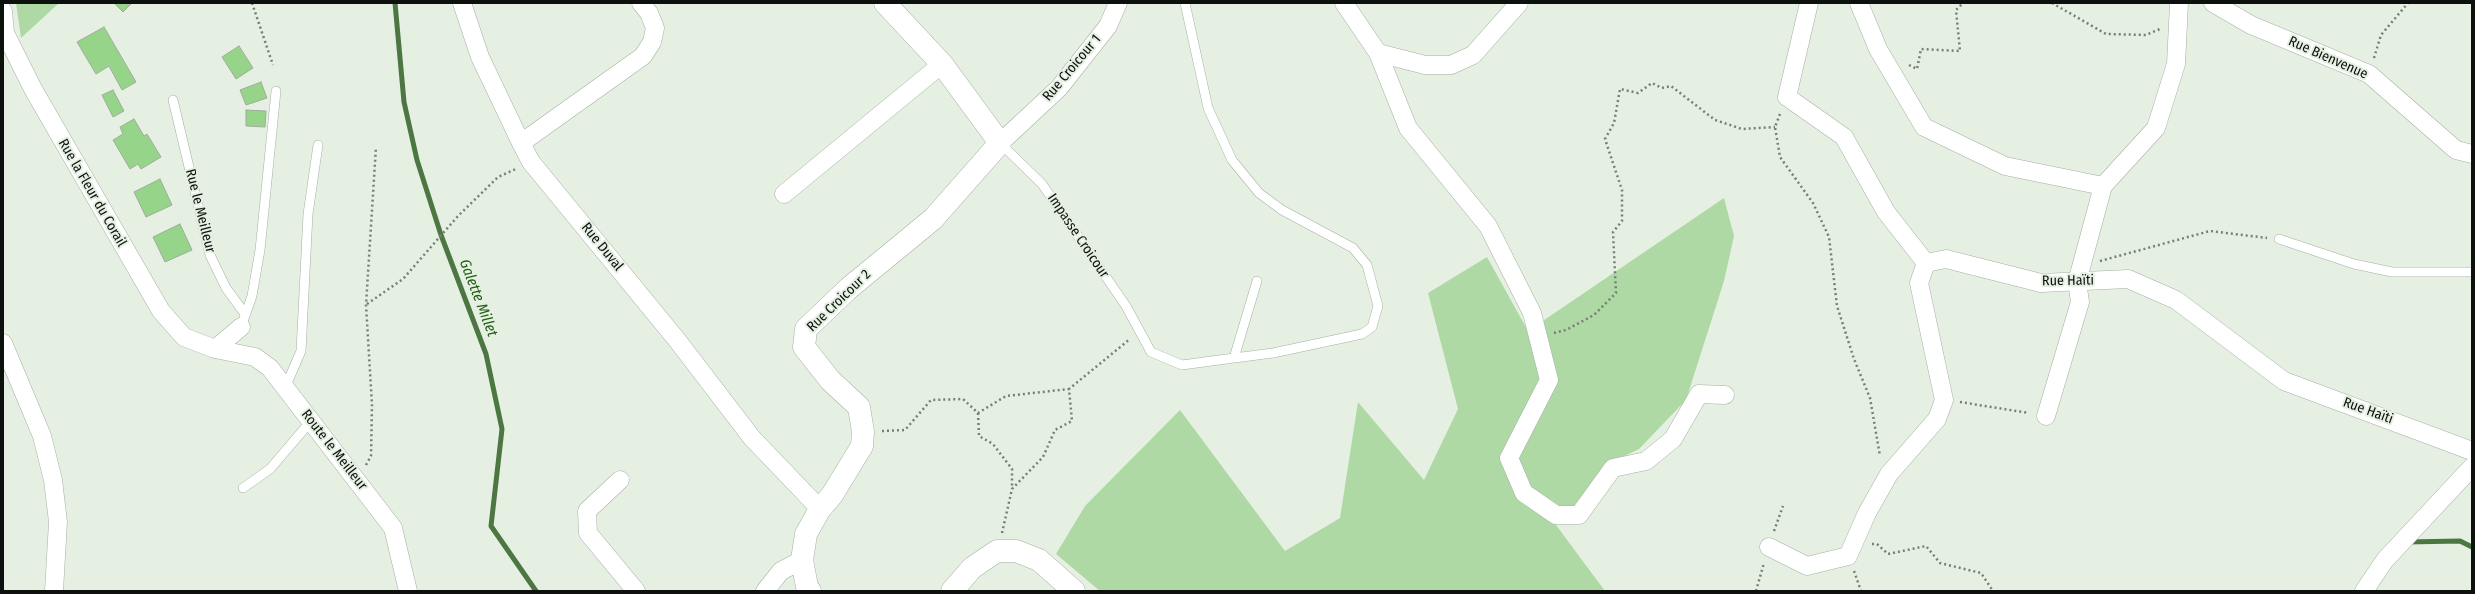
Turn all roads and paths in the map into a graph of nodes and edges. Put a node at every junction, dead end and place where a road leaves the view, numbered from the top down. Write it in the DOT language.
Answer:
graph roads {
  1 [pos="252,3"];
  2 [pos="462,3"];
  3 [pos="641,3"];
  4 [pos="885,3"];
  5 [pos="1118,3"];
  6 [pos="1185,3"];
  7 [pos="1344,3"];
  8 [pos="1519,3"];
  9 [pos="1809,3"];
  10 [pos="1859,3"];
  11 [pos="1962,3"];
  12 [pos="2052,3"];
  13 [pos="2213,3"];
  14 [pos="2408,3"];
  15 [pos="3,11"];
  16 [pos="2179,11"];
  17 [pos="1378,53"];
  18 [pos="1904,62"];
  19 [pos="942,64"];
  20 [pos="273,65"];
  21 [pos="2368,74"];
  22 [pos="276,91"];
  23 [pos="1787,97"];
  24 [pos="172,100"];
  25 [pos="1775,127"];
  26 [pos="521,143"];
  27 [pos="1000,143"];
  28 [pos="318,145"];
  29 [pos="376,147"];
  30 [pos="2472,154"];
  31 [pos="531,162"];
  32 [pos="2103,186"];
  33 [pos="784,194"];
  34 [pos="2279,239"];
  35 [pos="1926,264"];
  36 [pos="2472,272"];
  37 [pos="2079,274"];
  38 [pos="1257,281"];
  39 [pos="366,304"];
  40 [pos="243,321"];
  41 [pos="1140,332"];
  42 [pos="1538,336"];
  43 [pos="3,343"];
  44 [pos="215,349"];
  45 [pos="1234,358"];
  46 [pos="285,388"];
  47 [pos="1069,389"];
  48 [pos="1725,395"];
  49 [pos="1944,400"];
  50 [pos="978,413"];
  51 [pos="2046,416"];
  52 [pos="311,421"];
  53 [pos="863,432"];
  54 [pos="2472,451"];
  55 [pos="2472,467"];
  56 [pos="1889,474"];
  57 [pos="620,480"];
  58 [pos="358,482"];
  59 [pos="243,488"];
  60 [pos="1012,489"];
  61 [pos="1783,506"];
  62 [pos="820,509"];
  63 [pos="1769,547"];
  64 [pos="1851,550"];
  65 [pos="997,551"];
  66 [pos="802,560"];
  67 [pos="54,591"];
  68 [pos="408,591"];
  69 [pos="636,591"];
  70 [pos="765,591"];
  71 [pos="810,591"];
  72 [pos="952,591"];
  73 [pos="1074,591"];
  74 [pos="1756,591"];
  75 [pos="1992,591"];
  76 [pos="2364,591"];
  1 -- 20 [label="path"];
  2 -- 26 [label="street, Rue Duval"];
  3 -- 26 [label="street"];
  4 -- 19 [label="street, Impasse Croicour"];
  5 -- 27 [label="street, Rue Croicour 1"];
  6 -- 45 [label="lane, Impasse Croicour"];
  7 -- 17 [label="street"];
  8 -- 17 [label="street"];
  9 -- 23 [label="street"];
  10 -- 32 [label="street"];
  11 -- 18 [label="path"];
  12 -- 16 [label="path"];
  13 -- 21 [label="street, Rue Bienvenue"];
  14 -- 21 [label="path"];
  15 -- 44 [label="street, Rue la Fleur du Corail"];
  16 -- 32 [label="street"];
  17 -- 42 [label="street"];
  19 -- 27 [label="street, Impasse Croicour"];
  19 -- 33 [label="street"];
  21 -- 30 [label="street, Rue Bienvenue"];
  22 -- 40 [label="lane"];
  23 -- 25 [label="path"];
  23 -- 35 [label="street"];
  24 -- 40 [label="lane, Rue le Meilleur"];
  25 -- 42 [label="path"];
  25 -- 56 [label="path"];
  26 -- 31 [label="street, Rue Duval"];
  27 -- 41 [label="lane, Impasse Croicour"];
  27 -- 53 [label="street, Rue Croicour 2"];
  28 -- 46 [label="lane"];
  29 -- 39 [label="path"];
  31 -- 39 [label="path"];
  31 -- 62 [label="street, Rue Duval"];
  32 -- 37 [label="street"];
  34 -- 36 [label="lane"];
  34 -- 37 [label="path"];
  35 -- 37 [label="street, Rue Haïti"];
  35 -- 49 [label="street"];
  37 -- 51 [label="street"];
  37 -- 54 [label="street, Rue Haïti"];
  38 -- 45 [label="lane"];
  39 -- 58 [label="path"];
  40 -- 44 [label="street"];
  41 -- 45 [label="lane, Impasse Croicour"];
  41 -- 47 [label="path"];
  42 -- 48 [label="street"];
  43 -- 67 [label="street"];
  44 -- 46 [label="street, Route le Meilleur"];
  46 -- 52 [label="street, Route le Meilleur"];
  47 -- 50 [label="path"];
  47 -- 60 [label="path"];
  49 -- 51 [label="path"];
  49 -- 56 [label="street"];
  50 -- 53 [label="path"];
  50 -- 60 [label="path"];
  52 -- 58 [label="street, Route le Meilleur"];
  52 -- 59 [label="lane"];
  53 -- 62 [label="street, Rue Croicour 2"];
  55 -- 76 [label="street"];
  56 -- 64 [label="street"];
  57 -- 69 [label="street"];
  58 -- 68 [label="street, Route le Meilleur"];
  60 -- 65 [label="path"];
  61 -- 63 [label="path"];
  62 -- 66 [label="street, Rue Croicour 2"];
  63 -- 64 [label="street"];
  63 -- 74 [label="path"];
  64 -- 75 [label="path"];
  65 -- 72 [label="street"];
  65 -- 73 [label="street"];
  66 -- 70 [label="street"];
  66 -- 71 [label="street, Rue Croicour 2"];
}
